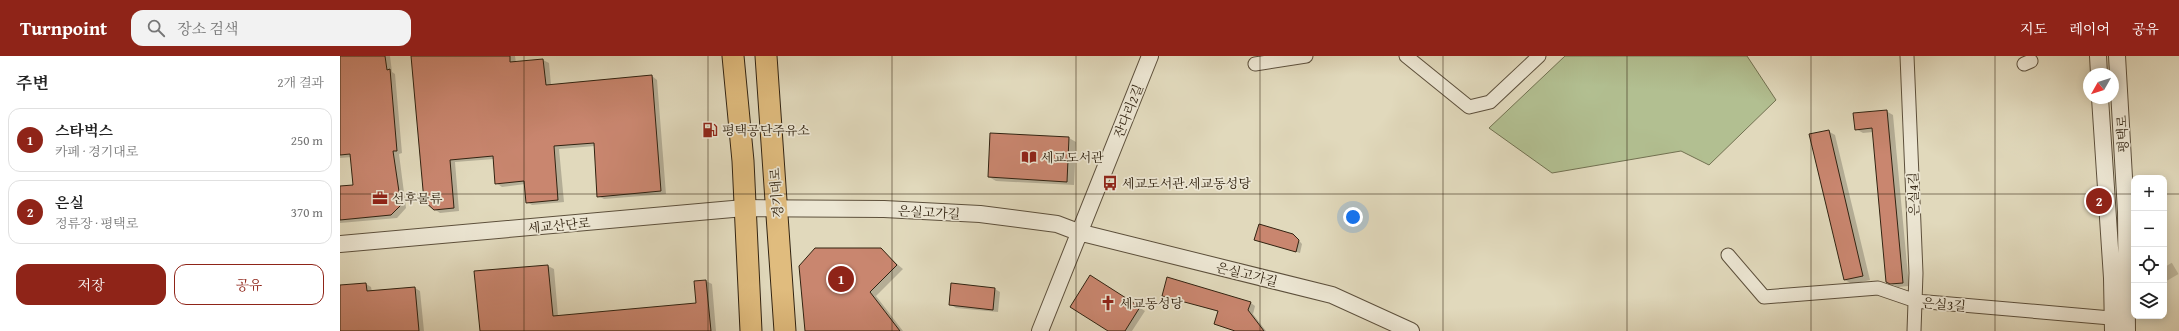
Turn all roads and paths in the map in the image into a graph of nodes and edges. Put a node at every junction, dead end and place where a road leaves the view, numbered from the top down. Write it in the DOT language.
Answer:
graph roads {
  1 [pos="733,56"];
  2 [pos="766,56"];
  3 [pos="1150,56"];
  4 [pos="1306,56"];
  5 [pos="1406,56"];
  6 [pos="1540,56"];
  7 [pos="1907,56"];
  8 [pos="2098,56"];
  9 [pos="2117,56"];
  10 [pos="1255,64"];
  11 [pos="2099,68"];
  12 [pos="2101,104"];
  13 [pos="744,208"];
  14 [pos="777,208"];
  15 [pos="1078,232"];
  16 [pos="340,244"];
  17 [pos="1728,255"];
  18 [pos="2124,278"];
  19 [pos="1916,301"];
  20 [pos="2119,325"];
  21 [pos="1403,329"];
  22 [pos="751,331"];
  23 [pos="785,331"];
  24 [pos="1040,331"];
  25 [pos="1914,331"];
  1 -- 13 [label="main road"];
  2 -- 14 [label="main road, 경기대로"];
  3 -- 15 [label="street, 잔다리2길"];
  4 -- 10 [label="street"];
  5 -- 6 [label="street"];
  7 -- 19 [label="street, 은실4길"];
  8 -- 11 [label="street"];
  9 -- 18 [label="street, 평택로"];
  12 -- 18 [label="street, 평택로"];
  13 -- 14 [label="street, 세교산단로"];
  13 -- 16 [label="street, 세교산단로"];
  13 -- 22 [label="main road"];
  14 -- 15 [label="street, 은실고가길"];
  14 -- 23 [label="main road, 경기대로"];
  15 -- 21 [label="street, 은실고가길"];
  15 -- 24 [label="street"];
  17 -- 19 [label="street, 은실3길"];
  18 -- 20 [label="street, 평택로"];
  19 -- 20 [label="street, 은실3길"];
  19 -- 25 [label="street, 은실4길"];
}
